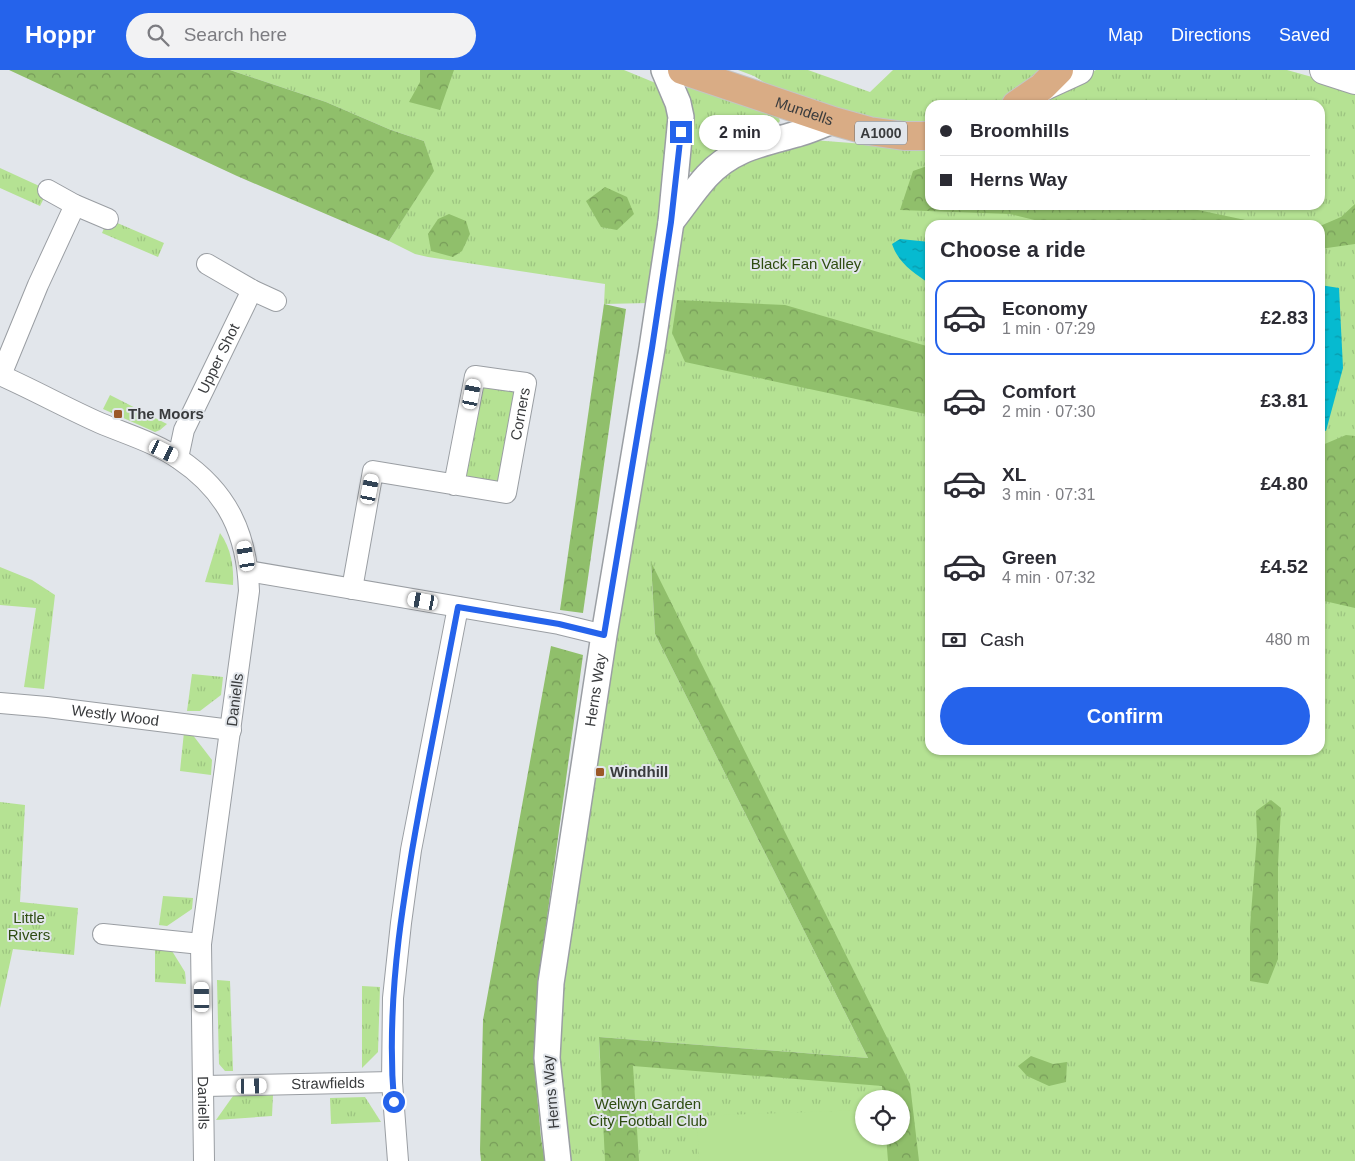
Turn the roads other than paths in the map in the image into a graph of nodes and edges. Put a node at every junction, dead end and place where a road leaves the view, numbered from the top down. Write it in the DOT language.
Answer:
graph roads {
  1 [pos="664,70"];
  2 [pos="682,70"];
  3 [pos="1079,70"];
  4 [pos="1324,70"];
  5 [pos="1050,78"];
  6 [pos="1355,80"];
  7 [pos="1022,100"];
  8 [pos="833,121"];
  9 [pos="925,136"];
  10 [pos="48,190"];
  11 [pos="75,205"];
  12 [pos="108,218"];
  13 [pos="671,222"];
  14 [pos="207,264"];
  15 [pos="252,290"];
  16 [pos="276,302"];
  17 [pos="0,375"];
  18 [pos="178,458"];
  19 [pos="454,485"];
  20 [pos="248,571"];
  21 [pos="352,589"];
  22 [pos="458,607"];
  23 [pos="604,635"];
  24 [pos="0,703"];
  25 [pos="231,730"];
  26 [pos="103,934"];
  27 [pos="201,944"];
  28 [pos="392,1082"];
  29 [pos="204,1086"];
  30 [pos="204,1161"];
  31 [pos="398,1161"];
  32 [pos="558,1161"];
  1 -- 13 [label="street, Herns Way"];
  2 -- 8 [label="main road, Mundells / A1000"];
  3 -- 5 [label="main road"];
  4 -- 6 [label="main road"];
  5 -- 7 [label="main road"];
  8 -- 9 [label="main road, Mundells / A1000"];
  8 -- 13 [label="street, Herns Way"];
  10 -- 11 [label="street"];
  11 -- 12 [label="street"];
  11 -- 17 [label="street"];
  13 -- 23 [label="street, Herns Way"];
  14 -- 15 [label="street"];
  15 -- 16 [label="street"];
  15 -- 18 [label="street, Upper Shot"];
  17 -- 18 [label="street, Daniells"];
  18 -- 20 [label="street, Daniells"];
  19 -- 19 [label="street, Corners"];
  19 -- 21 [label="street, Corners"];
  20 -- 21 [label="street"];
  20 -- 25 [label="street, Daniells"];
  21 -- 22 [label="street"];
  22 -- 23 [label="street"];
  22 -- 28 [label="street"];
  23 -- 32 [label="street, Herns Way"];
  24 -- 25 [label="street, Westly Wood"];
  25 -- 27 [label="street, Daniells"];
  26 -- 27 [label="street"];
  27 -- 29 [label="street, Daniells"];
  28 -- 29 [label="street, Strawfields"];
  28 -- 31 [label="street"];
  29 -- 30 [label="street, Daniells"];
}
